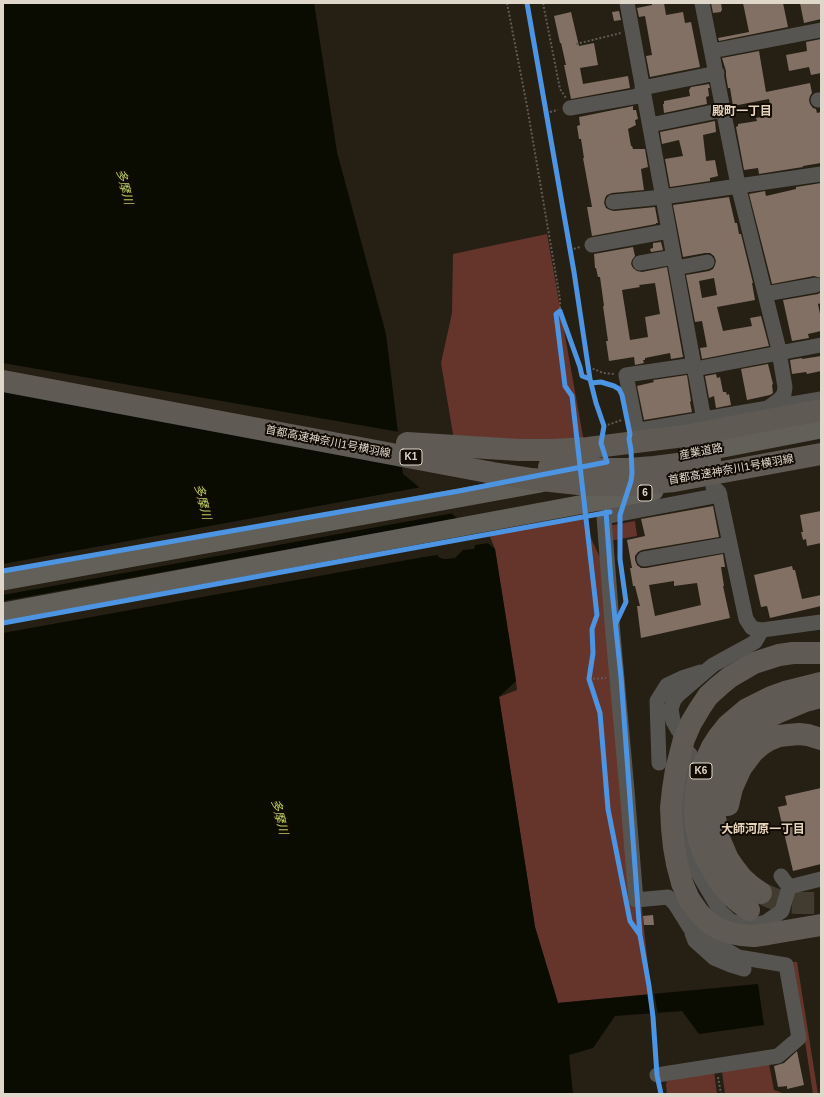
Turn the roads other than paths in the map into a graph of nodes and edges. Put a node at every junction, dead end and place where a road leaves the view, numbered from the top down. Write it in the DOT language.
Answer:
graph roads {
  1 [pos="627,3"];
  2 [pos="702,3"];
  3 [pos="821,30"];
  4 [pos="712,51"];
  5 [pos="717,73"];
  6 [pos="643,91"];
  7 [pos="570,108"];
  8 [pos="723,110"];
  9 [pos="650,125"];
  10 [pos="821,174"];
  11 [pos="738,185"];
  12 [pos="663,197"];
  13 [pos="613,202"];
  14 [pos="669,231"];
  15 [pos="592,245"];
  16 [pos="675,262"];
  17 [pos="707,262"];
  18 [pos="640,263"];
  19 [pos="816,285"];
  20 [pos="765,294"];
  21 [pos="821,345"];
  22 [pos="779,354"];
  23 [pos="694,367"];
  24 [pos="3,369"];
  25 [pos="3,381"];
  26 [pos="821,399"];
  27 [pos="821,410"];
  28 [pos="776,412"];
  29 [pos="821,417"];
  30 [pos="704,420"];
  31 [pos="821,429"];
  32 [pos="821,440"];
  33 [pos="407,443"];
  34 [pos="700,452"];
  35 [pos="821,454"];
  36 [pos="821,458"];
  37 [pos="821,468"];
  38 [pos="581,472"];
  39 [pos="532,479"];
  40 [pos="713,488"];
  41 [pos="730,544"];
  42 [pos="644,559"];
  43 [pos="3,581"];
  44 [pos="3,612"];
  45 [pos="821,622"];
  46 [pos="762,630"];
  47 [pos="821,653"];
  48 [pos="708,670"];
  49 [pos="821,683"];
  50 [pos="821,697"];
  51 [pos="678,730"];
  52 [pos="821,739"];
  53 [pos="690,754"];
  54 [pos="658,763"];
  55 [pos="821,879"];
  56 [pos="769,890"];
  57 [pos="782,910"];
  58 [pos="821,920"];
  59 [pos="821,925"];
  60 [pos="690,928"];
  61 [pos="744,969"];
  62 [pos="657,1075"];
  1 -- 6 [label="street"];
  2 -- 4 [label="street"];
  3 -- 4 [label="street"];
  4 -- 5 [label="street"];
  5 -- 6 [label="street"];
  5 -- 8 [label="street"];
  6 -- 7 [label="street"];
  6 -- 9 [label="street"];
  8 -- 9 [label="street"];
  8 -- 11 [label="street"];
  9 -- 12 [label="street"];
  10 -- 11 [label="street"];
  11 -- 12 [label="street"];
  11 -- 20 [label="street"];
  12 -- 13 [label="street"];
  12 -- 14 [label="street"];
  14 -- 15 [label="street"];
  14 -- 16 [label="street"];
  16 -- 17 [label="street"];
  16 -- 18 [label="street"];
  16 -- 23 [label="street"];
  19 -- 20 [label="street"];
  20 -- 22 [label="street"];
  21 -- 22 [label="street"];
  22 -- 23 [label="street"];
  22 -- 28 [label="street"];
  23 -- 30 [label="street"];
  23 -- 30 [label="street"];
  24 -- 33 [label="highway, 首都高速神奈川1号横羽線 / K1"];
  25 -- 39 [label="highway, 首都高速神奈川1号横羽線 / K1, bridge"];
  26 -- 28 [label="street"];
  27 -- 28 [label="highway"];
  28 -- 30 [label="street"];
  28 -- 33 [label="highway"];
  29 -- 38 [label="highway, bridge"];
  31 -- 34 [label="main road, 産業道路"];
  32 -- 38 [label="highway, 首都高速神奈川1号横羽線 / K1, bridge"];
  33 -- 38 [label="highway, 首都高速神奈川1号横羽線 / K1, bridge"];
  34 -- 38 [label="main road, 産業道路"];
  34 -- 40 [label="street"];
  35 -- 39 [label="highway, 首都高速神奈川1号横羽線 / K1, bridge"];
  36 -- 40 [label="main road, 6"];
  37 -- 39 [label="highway, bridge"];
  38 -- 43 [label="main road, 産業道路, bridge"];
  40 -- 41 [label="street"];
  40 -- 44 [label="main road, 6"];
  40 -- 60 [label="street"];
  41 -- 42 [label="street"];
  41 -- 46 [label="street"];
  45 -- 46 [label="street"];
  46 -- 48 [label="street"];
  47 -- 59 [label="highway"];
  48 -- 51 [label="street"];
  48 -- 54 [label="street"];
  49 -- 56 [label="highway, K6"];
  50 -- 56 [label="highway, K6"];
  52 -- 56 [label="highway"];
  53 -- 57 [label="street"];
  55 -- 56 [label="street"];
  56 -- 57 [label="street"];
  57 -- 58 [label="street"];
  60 -- 61 [label="street"];
  60 -- 62 [label="street"];
}
